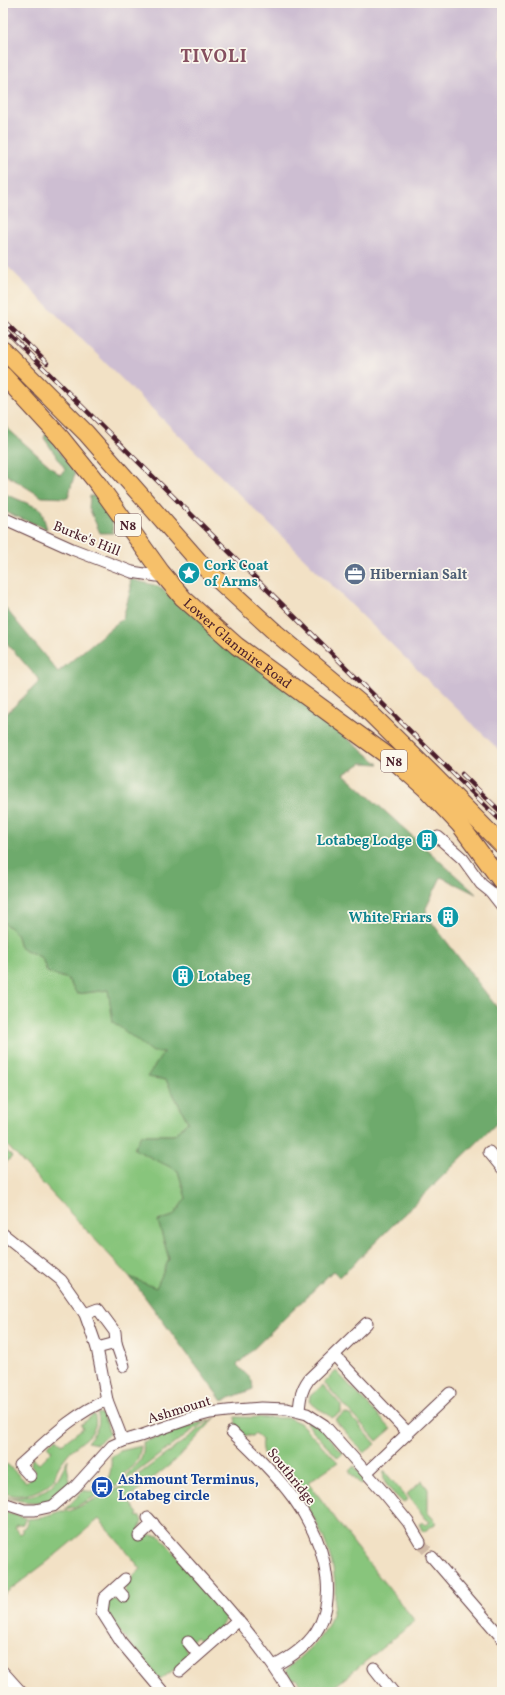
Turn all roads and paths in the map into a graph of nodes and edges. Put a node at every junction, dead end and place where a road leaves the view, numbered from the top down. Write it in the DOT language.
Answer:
graph roads {
  1 [pos="3,350"];
  2 [pos="3,375"];
  3 [pos="3,518"];
  4 [pos="161,572"];
  5 [pos="438,837"];
  6 [pos="502,845"];
  7 [pos="498,885"];
  8 [pos="502,906"];
  9 [pos="489,1152"];
  10 [pos="502,1168"];
  11 [pos="3,1234"];
  12 [pos="85,1314"];
  13 [pos="367,1323"];
  14 [pos="116,1343"];
  15 [pos="97,1348"];
  16 [pos="335,1356"];
  17 [pos="124,1366"];
  18 [pos="450,1393"];
  19 [pos="107,1400"];
  20 [pos="299,1411"];
  21 [pos="232,1432"];
  22 [pos="408,1434"];
  23 [pos="123,1441"];
  24 [pos="367,1472"];
  25 [pos="30,1476"];
  26 [pos="3,1503"];
  27 [pos="139,1536"];
  28 [pos="420,1542"];
  29 [pos="432,1557"];
  30 [pos="125,1579"];
  31 [pos="116,1588"];
  32 [pos="124,1597"];
  33 [pos="238,1620"];
  34 [pos="502,1638"];
  35 [pos="188,1642"];
  36 [pos="198,1654"];
  37 [pos="274,1666"];
  38 [pos="374,1668"];
  39 [pos="180,1671"];
  40 [pos="3,1672"];
  41 [pos="21,1692"];
  42 [pos="163,1692"];
  43 [pos="290,1692"];
  44 [pos="393,1692"];
  1 -- 6 [label="highway, N8"];
  2 -- 4 [label="highway, Lower Glanmire Road / N8"];
  3 -- 4 [label="street, Burke's Hill"];
  4 -- 7 [label="highway, Lower Glanmire Road / N8"];
  5 -- 7 [label="street"];
  7 -- 8 [label="street"];
  9 -- 10 [label="street"];
  11 -- 12 [label="street"];
  12 -- 14 [label="street"];
  12 -- 15 [label="street"];
  13 -- 16 [label="street"];
  14 -- 15 [label="street"];
  14 -- 17 [label="street"];
  15 -- 19 [label="street"];
  16 -- 20 [label="street"];
  16 -- 22 [label="street"];
  18 -- 22 [label="street"];
  19 -- 23 [label="street"];
  19 -- 25 [label="street"];
  20 -- 23 [label="street, Ashmount"];
  20 -- 24 [label="street, Ashmount"];
  21 -- 37 [label="street, Southridge"];
  22 -- 24 [label="street"];
  23 -- 26 [label="street, Ashmount"];
  24 -- 28 [label="street, Ashmount"];
  27 -- 33 [label="street"];
  29 -- 34 [label="street"];
  30 -- 31 [label="street"];
  31 -- 32 [label="street"];
  31 -- 42 [label="street"];
  33 -- 36 [label="street"];
  33 -- 37 [label="street"];
  35 -- 36 [label="street"];
  36 -- 39 [label="street"];
  37 -- 43 [label="street"];
  38 -- 44 [label="street"];
  40 -- 41 [label="street"];
}
